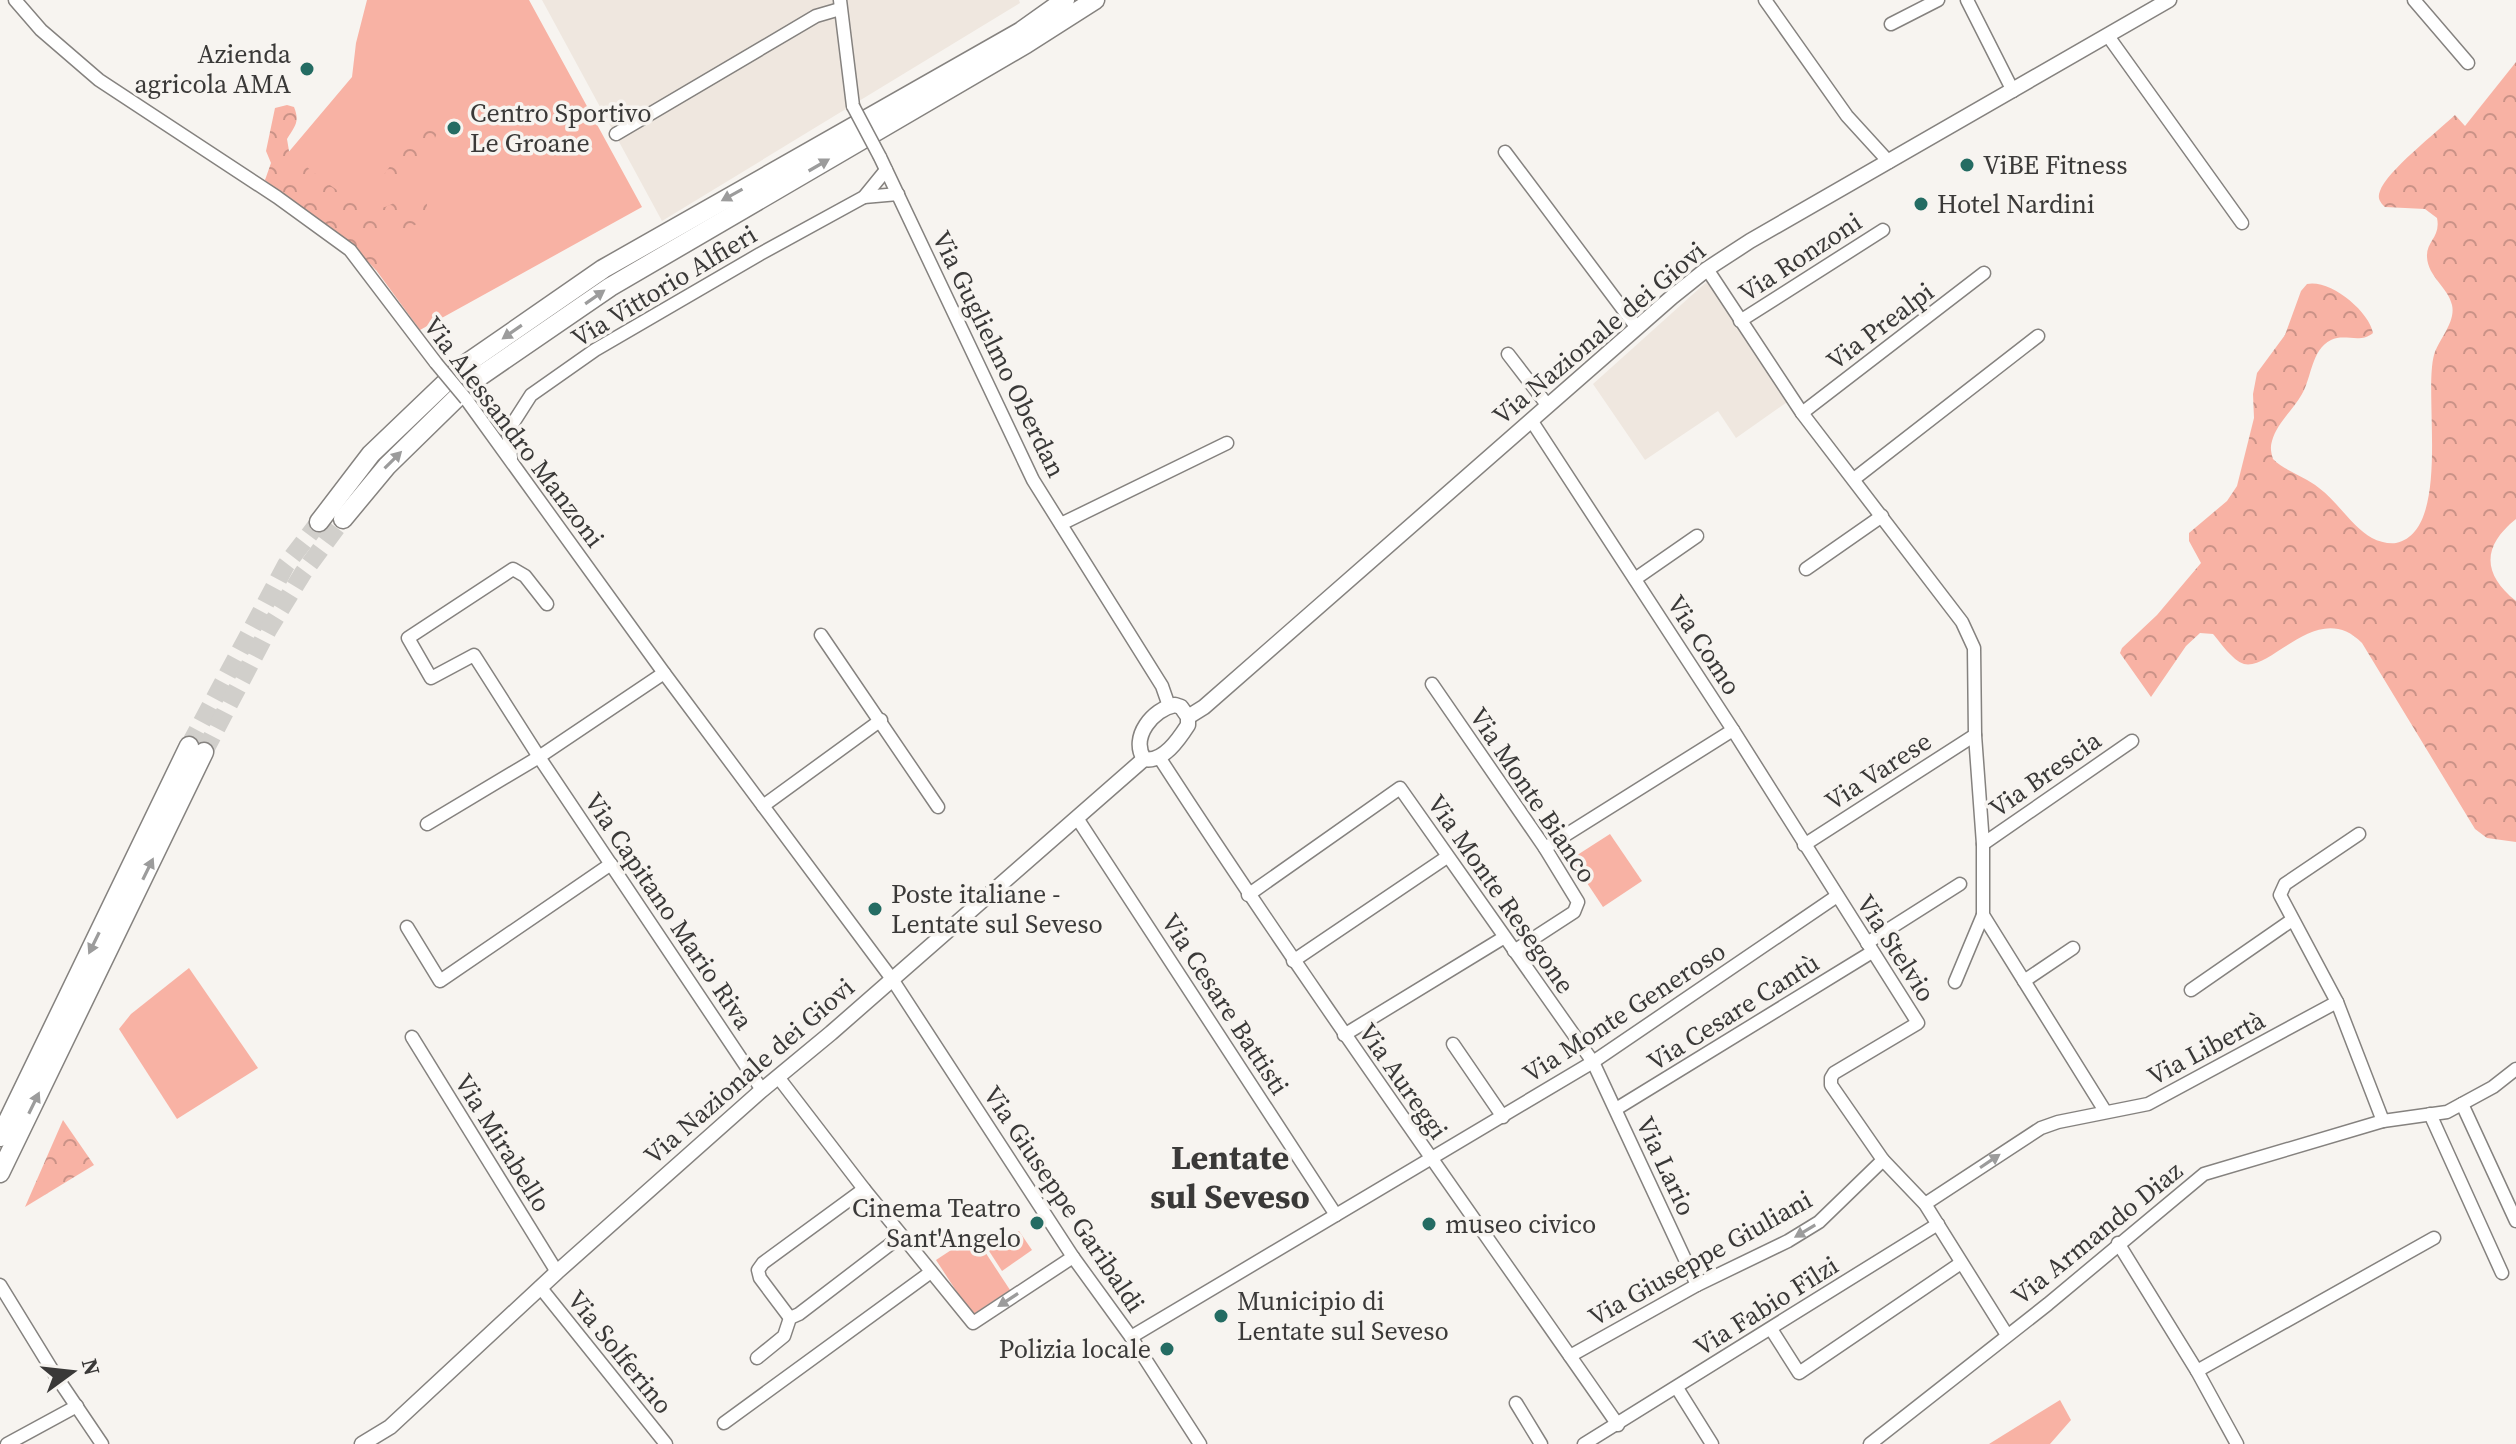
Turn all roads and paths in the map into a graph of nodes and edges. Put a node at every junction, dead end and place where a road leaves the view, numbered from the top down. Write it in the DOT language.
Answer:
graph roads {
  1 [pos="15,0"];
  2 [pos="1065,0"];
  3 [pos="1095,0"];
  4 [pos="1765,0"];
  5 [pos="1938,0"];
  6 [pos="1967,0"];
  7 [pos="2169,0"];
  8 [pos="2414,0"];
  9 [pos="840,4"];
  10 [pos="1891,24"];
  11 [pos="2108,36"];
  12 [pos="2468,63"];
  13 [pos="2013,91"];
  14 [pos="616,134"];
  15 [pos="1505,152"];
  16 [pos="1889,162"];
  17 [pos="886,170"];
  18 [pos="898,194"];
  19 [pos="864,197"];
  20 [pos="2242,223"];
  21 [pos="1883,230"];
  22 [pos="1707,269"];
  23 [pos="1984,273"];
  24 [pos="1740,321"];
  25 [pos="1637,328"];
  26 [pos="2038,336"];
  27 [pos="1508,354"];
  28 [pos="1548,406"];
  29 [pos="1802,413"];
  30 [pos="1531,420"];
  31 [pos="1227,443"];
  32 [pos="515,468"];
  33 [pos="1854,479"];
  34 [pos="1882,516"];
  35 [pos="343,519"];
  36 [pos="319,522"];
  37 [pos="1061,524"];
  38 [pos="1697,536"];
  39 [pos="1806,569"];
  40 [pos="1635,579"];
  41 [pos="547,604"];
  42 [pos="821,635"];
  43 [pos="664,673"];
  44 [pos="1432,684"];
  45 [pos="1169,706"];
  46 [pos="1188,717"];
  47 [pos="881,720"];
  48 [pos="1733,730"];
  49 [pos="1975,735"];
  50 [pos="2132,741"];
  51 [pos="539,757"];
  52 [pos="1152,758"];
  53 [pos="763,806"];
  54 [pos="938,807"];
  55 [pos="1077,818"];
  56 [pos="427,824"];
  57 [pos="2359,834"];
  58 [pos="1983,844"];
  59 [pos="1804,845"];
  60 [pos="1545,848"];
  61 [pos="1447,857"];
  62 [pos="611,864"];
  63 [pos="1960,884"];
  64 [pos="1248,895"];
  65 [pos="1837,896"];
  66 [pos="1983,915"];
  67 [pos="2292,920"];
  68 [pos="407,927"];
  69 [pos="1503,938"];
  70 [pos="1870,948"];
  71 [pos="2073,948"];
  72 [pos="1514,951"];
  73 [pos="1293,961"];
  74 [pos="892,979"];
  75 [pos="2024,981"];
  76 [pos="1955,982"];
  77 [pos="2191,990"];
  78 [pos="2337,1002"];
  79 [pos="1344,1035"];
  80 [pos="412,1037"];
  81 [pos="1453,1044"];
  82 [pos="1593,1062"];
  83 [pos="2516,1069"];
  84 [pos="778,1077"];
  85 [pos="762,1090"];
  86 [pos="2462,1104"];
  87 [pos="1616,1109"];
  88 [pos="2105,1111"];
  89 [pos="2430,1114"];
  90 [pos="1503,1117"];
  91 [pos="2383,1121"];
  92 [pos="0,1137"];
  93 [pos="1432,1160"];
  94 [pos="1883,1160"];
  95 [pos="0,1173"];
  96 [pos="864,1189"];
  97 [pos="1925,1204"];
  98 [pos="1336,1215"];
  99 [pos="2516,1221"];
  100 [pos="1938,1224"];
  101 [pos="901,1236"];
  102 [pos="2434,1238"];
  103 [pos="2118,1243"];
  104 [pos="1073,1257"];
  105 [pos="1961,1263"];
  106 [pos="557,1272"];
  107 [pos="931,1272"];
  108 [pos="2502,1273"];
  109 [pos="0,1285"];
  110 [pos="1697,1285"];
  111 [pos="540,1287"];
  112 [pos="790,1318"];
  113 [pos="1771,1329"];
  114 [pos="2007,1335"];
  115 [pos="1131,1337"];
  116 [pos="1570,1356"];
  117 [pos="757,1358"];
  118 [pos="2197,1371"];
  119 [pos="1677,1388"];
  120 [pos="1516,1403"];
  121 [pos="77,1406"];
  122 [pos="724,1423"];
  123 [pos="1618,1425"];
  124 [pos="390,1427"];
  125 [pos="7,1444"];
  126 [pos="102,1444"];
  127 [pos="362,1444"];
  128 [pos="383,1444"];
  129 [pos="666,1444"];
  130 [pos="1200,1444"];
  131 [pos="1541,1444"];
  132 [pos="1584,1444"];
  133 [pos="1712,1444"];
  134 [pos="1870,1444"];
  135 [pos="2237,1444"];
  1 -- 32 [label="street, Via Alessandro Manzoni, bridge"];
  2 -- 36 [label="highway, one-way"];
  35 -- 3 [label="highway, one-way"];
  4 -- 16 [label="street"];
  5 -- 10 [label="street"];
  6 -- 13 [label="street"];
  7 -- 11 [label="main road, Via Nazionale dei Giovi"];
  8 -- 12 [label="street"];
  9 -- 14 [label="street"];
  9 -- 17 [label="street, Via Guglielmo Oberdan, bridge"];
  11 -- 13 [label="main road, Via Nazionale dei Giovi"];
  11 -- 20 [label="street"];
  13 -- 16 [label="main road, Via Nazionale dei Giovi"];
  15 -- 25 [label="street"];
  16 -- 22 [label="main road, Via Nazionale dei Giovi"];
  17 -- 18 [label="street, Via Guglielmo Oberdan"];
  17 -- 19 [label="street, Via Vittorio Alfieri"];
  18 -- 19 [label="street"];
  18 -- 37 [label="street, Via Guglielmo Oberdan"];
  19 -- 32 [label="street, Via Vittorio Alfieri"];
  21 -- 24 [label="street, Via Ronzoni"];
  22 -- 24 [label="street"];
  22 -- 25 [label="main road, Via Nazionale dei Giovi"];
  23 -- 29 [label="street, Via Prealpi"];
  24 -- 29 [label="street"];
  25 -- 28 [label="main road, Via Nazionale dei Giovi"];
  26 -- 33 [label="street"];
  27 -- 28 [label="street"];
  28 -- 30 [label="main road, Via Nazionale dei Giovi"];
  29 -- 33 [label="street"];
  30 -- 40 [label="street, Via Como"];
  30 -- 46 [label="main road, Via Nazionale dei Giovi"];
  31 -- 37 [label="street"];
  32 -- 43 [label="street, Via Alessandro Manzoni"];
  33 -- 34 [label="street"];
  34 -- 39 [label="street"];
  34 -- 49 [label="street"];
  37 -- 45 [label="street, Via Guglielmo Oberdan"];
  38 -- 40 [label="street"];
  40 -- 48 [label="street, Via Como"];
  41 -- 51 [label="street, Via Capitano Mario Riva"];
  42 -- 47 [label="street"];
  43 -- 51 [label="street"];
  43 -- 53 [label="street, Via Alessandro Manzoni"];
  44 -- 60 [label="street, Via Monte Bianco"];
  45 -- 46 [label="main road"];
  45 -- 52 [label="main road"];
  46 -- 52 [label="main road, Via Nazionale dei Giovi"];
  47 -- 53 [label="street"];
  47 -- 54 [label="street"];
  48 -- 59 [label="street, Via Como"];
  48 -- 60 [label="street"];
  49 -- 58 [label="street"];
  49 -- 59 [label="street, Via Varese"];
  50 -- 58 [label="street, Via Brescia"];
  51 -- 56 [label="street"];
  51 -- 62 [label="street, Via Capitano Mario Riva"];
  52 -- 55 [label="main road, Via Nazionale dei Giovi"];
  52 -- 64 [label="street, Via Aureggi"];
  53 -- 74 [label="street, Via Alessandro Manzoni"];
  55 -- 74 [label="main road, Via Nazionale dei Giovi"];
  55 -- 98 [label="street, Via Cesare Battisti"];
  57 -- 67 [label="street"];
  58 -- 66 [label="street"];
  59 -- 65 [label="street, Via Como"];
  60 -- 72 [label="street, Via Monte Bianco"];
  61 -- 64 [label="street, Via Monte Resegone"];
  61 -- 69 [label="street, Via Monte Resegone"];
  61 -- 73 [label="street"];
  62 -- 68 [label="street"];
  62 -- 85 [label="street, Via Capitano Mario Riva"];
  63 -- 70 [label="street, Via Cesare Cantù"];
  64 -- 73 [label="street, Via Aureggi"];
  65 -- 70 [label="street, Via Stelvio"];
  65 -- 82 [label="street, Via Monte Generoso"];
  66 -- 75 [label="street"];
  66 -- 76 [label="street"];
  67 -- 77 [label="street"];
  67 -- 78 [label="street"];
  69 -- 72 [label="street, Via Monte Resegone"];
  69 -- 79 [label="street"];
  70 -- 87 [label="street, Via Cesare Cantù"];
  70 -- 94 [label="street, Via Stelvio"];
  71 -- 75 [label="street"];
  72 -- 82 [label="street, Via Monte Resegone"];
  73 -- 79 [label="street, Via Aureggi"];
  74 -- 84 [label="main road, Via Nazionale dei Giovi"];
  74 -- 104 [label="street, Via Giuseppe Garibaldi"];
  75 -- 88 [label="street"];
  78 -- 88 [label="street, Via Libertà"];
  78 -- 91 [label="street"];
  79 -- 93 [label="street, Via Aureggi"];
  80 -- 106 [label="street, Via Mirabello"];
  81 -- 90 [label="street"];
  82 -- 87 [label="street, Via Monte Resegone"];
  82 -- 90 [label="street, Via Monte Generoso"];
  83 -- 86 [label="street, Via Armando Diaz"];
  84 -- 85 [label="main road, Via Nazionale dei Giovi"];
  84 -- 96 [label="street"];
  85 -- 106 [label="main road, Via Nazionale dei Giovi"];
  86 -- 89 [label="street, Via Armando Diaz"];
  86 -- 99 [label="street"];
  87 -- 110 [label="street, Via Lario"];
  97 -- 88 [label="street, Via Libertà, one-way"];
  89 -- 91 [label="street, Via Armando Diaz"];
  89 -- 108 [label="street"];
  90 -- 93 [label="street, Via Monte Generoso"];
  91 -- 103 [label="street, Via Armando Diaz"];
  95 -- 92 [label="highway, one-way"];
  93 -- 98 [label="street, Via Monte Generoso"];
  93 -- 116 [label="street, Via Aureggi"];
  94 -- 97 [label="street"];
  94 -- 110 [label="street, Via Giuseppe Giuliani, one-way"];
  96 -- 101 [label="street"];
  96 -- 112 [label="street"];
  97 -- 100 [label="street"];
  98 -- 115 [label="street, Via Monte Generoso"];
  100 -- 105 [label="street"];
  100 -- 113 [label="street, Via Fabio Filzi"];
  101 -- 107 [label="street"];
  101 -- 112 [label="street"];
  102 -- 118 [label="street"];
  103 -- 114 [label="street, Via Armando Diaz"];
  103 -- 118 [label="street"];
  104 -- 107 [label="street, one-way"];
  104 -- 115 [label="street, Via Giuseppe Garibaldi"];
  105 -- 113 [label="street"];
  105 -- 114 [label="street"];
  106 -- 111 [label="main road, Via Nazionale dei Giovi"];
  107 -- 122 [label="street"];
  109 -- 121 [label="street"];
  110 -- 116 [label="street, Via Giuseppe Giuliani"];
  111 -- 124 [label="main road, Via Nazionale dei Giovi"];
  111 -- 129 [label="street, Via Solferino"];
  112 -- 117 [label="street"];
  113 -- 119 [label="street, Via Fabio Filzi"];
  114 -- 134 [label="street, Via Armando Diaz"];
  115 -- 130 [label="street, Via Giuseppe Garibaldi"];
  116 -- 123 [label="street, Via Aureggi"];
  118 -- 135 [label="street"];
  119 -- 123 [label="street, Via Fabio Filzi"];
  119 -- 133 [label="street"];
  120 -- 131 [label="street"];
  121 -- 125 [label="street"];
  121 -- 126 [label="street"];
  123 -- 132 [label="street, Via Fabio Filzi"];
  124 -- 127 [label="main road, Via Nazionale dei Giovi"];
  124 -- 128 [label="main road, Via Nazionale dei Giovi"];
}
